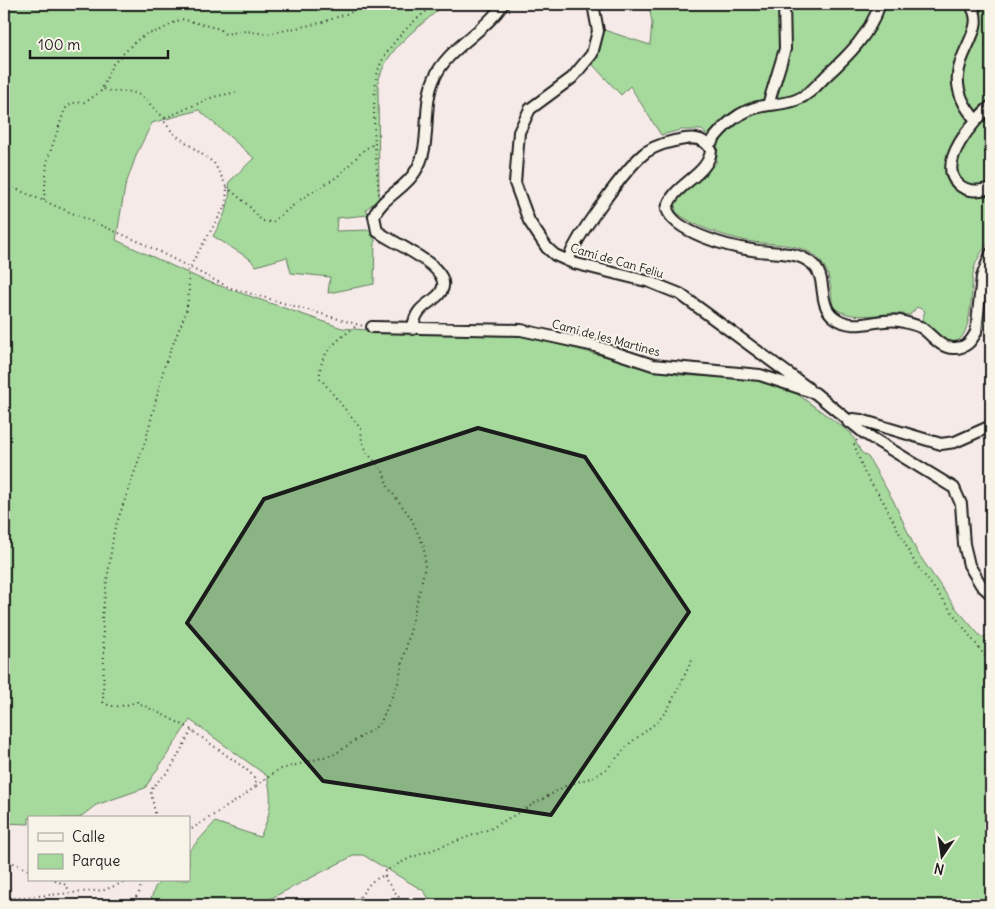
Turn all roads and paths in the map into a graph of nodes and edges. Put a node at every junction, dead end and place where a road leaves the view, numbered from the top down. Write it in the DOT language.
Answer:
graph roads {
  1 [pos="359,4"];
  2 [pos="437,4"];
  3 [pos="503,4"];
  4 [pos="593,4"];
  5 [pos="784,4"];
  6 [pos="880,4"];
  7 [pos="970,4"];
  8 [pos="985,34"];
  9 [pos="980,47"];
  10 [pos="104,89"];
  11 [pos="237,92"];
  12 [pos="768,105"];
  13 [pos="991,106"];
  14 [pos="165,118"];
  15 [pos="976,120"];
  16 [pos="374,144"];
  17 [pos="709,145"];
  18 [pos="4,184"];
  19 [pos="227,187"];
  20 [pos="991,188"];
  21 [pos="44,200"];
  22 [pos="380,207"];
  23 [pos="991,253"];
  24 [pos="568,261"];
  25 [pos="189,265"];
  26 [pos="356,326"];
  27 [pos="372,327"];
  28 [pos="413,329"];
  29 [pos="815,393"];
  30 [pos="848,422"];
  31 [pos="991,426"];
  32 [pos="864,433"];
  33 [pos="991,594"];
  34 [pos="692,660"];
  35 [pos="991,664"];
  36 [pos="192,730"];
  37 [pos="256,786"];
  38 [pos="156,816"];
  39 [pos="190,830"];
  40 [pos="4,859"];
  41 [pos="28,870"];
  42 [pos="384,875"];
  43 [pos="59,882"];
  44 [pos="125,882"];
  45 [pos="142,882"];
  46 [pos="71,892"];
  47 [pos="4,899"];
  48 [pos="130,905"];
  49 [pos="354,905"];
  50 [pos="405,905"];
  1 -- 10 [label="path"];
  2 -- 16 [label="path"];
  3 -- 22 [label="street"];
  4 -- 24 [label="street, Camí de Can Feliu"];
  5 -- 12 [label="street"];
  6 -- 12 [label="street"];
  7 -- 8 [label="street"];
  9 -- 15 [label="street"];
  10 -- 14 [label="path"];
  10 -- 21 [label="path"];
  11 -- 14 [label="path"];
  12 -- 17 [label="street"];
  13 -- 15 [label="street"];
  14 -- 19 [label="path"];
  15 -- 20 [label="street"];
  16 -- 19 [label="path"];
  16 -- 22 [label="path"];
  17 -- 23 [label="street"];
  17 -- 24 [label="street"];
  18 -- 21 [label="path"];
  19 -- 25 [label="path"];
  21 -- 25 [label="path"];
  22 -- 28 [label="street"];
  24 -- 29 [label="street, Camí de Can Feliu"];
  25 -- 26 [label="path"];
  25 -- 36 [label="path"];
  26 -- 27 [label="path"];
  26 -- 37 [label="path"];
  27 -- 28 [label="street, Camí de les Martines"];
  28 -- 29 [label="street, Camí de les Martines"];
  29 -- 30 [label="street, Camí de les Martines"];
  30 -- 31 [label="street"];
  30 -- 32 [label="street, Camí de les Martines"];
  32 -- 33 [label="street, Camí de les Martines"];
  32 -- 35 [label="path"];
  34 -- 42 [label="path"];
  36 -- 37 [label="path"];
  36 -- 38 [label="path"];
  37 -- 39 [label="path"];
  40 -- 41 [label="path"];
  42 -- 49 [label="path"];
  42 -- 50 [label="path"];
  43 -- 46 [label="path"];
  44 -- 46 [label="path"];
  45 -- 48 [label="path"];
  46 -- 47 [label="path"];
}
